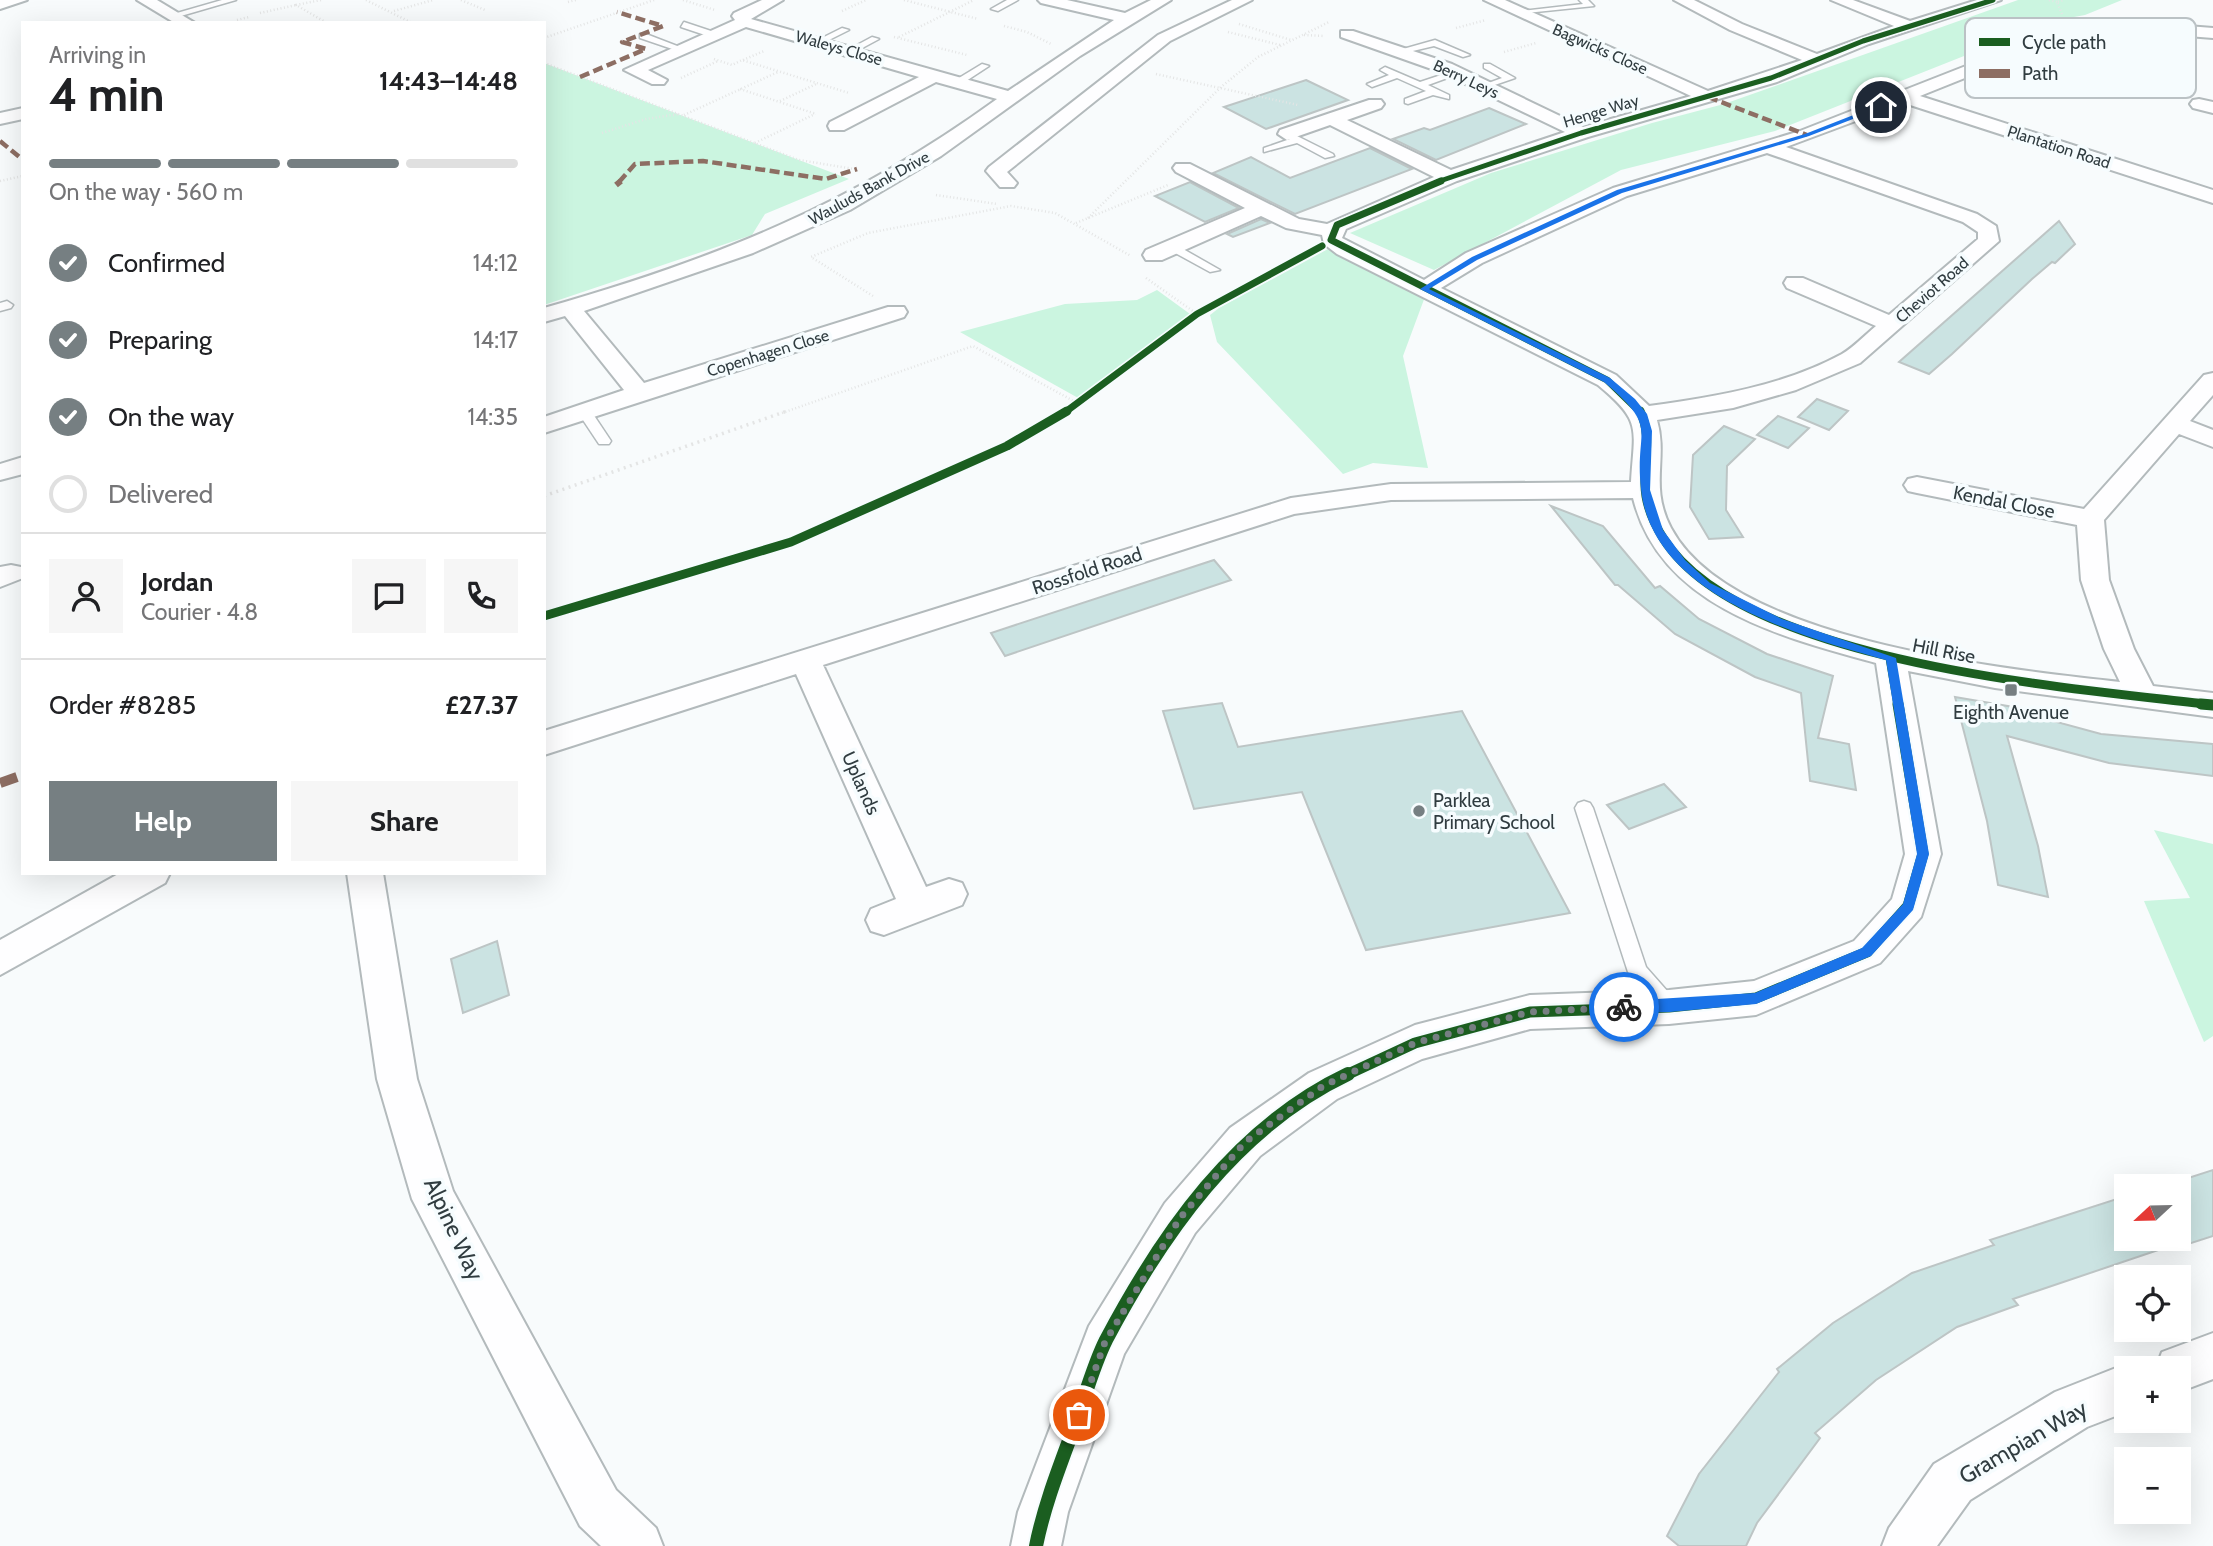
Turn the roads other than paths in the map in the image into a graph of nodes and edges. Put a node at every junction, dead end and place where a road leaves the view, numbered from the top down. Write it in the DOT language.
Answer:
graph roads {
  1 [pos="19,0"];
  2 [pos="145,0"];
  3 [pos="232,0"];
  4 [pos="775,0"];
  5 [pos="1014,0"];
  6 [pos="1046,0"];
  7 [pos="1163,0"];
  8 [pos="1244,0"];
  9 [pos="1492,0"];
  10 [pos="1537,0"];
  11 [pos="1583,0"];
  12 [pos="1682,0"];
  13 [pos="1839,0"];
  14 [pos="1993,0"];
  15 [pos="0,4"];
  16 [pos="995,9"];
  17 [pos="1548,9"];
  18 [pos="1517,12"];
  19 [pos="181,19"];
  20 [pos="742,19"];
  21 [pos="1119,22"];
  22 [pos="684,25"];
  23 [pos="1909,26"];
  24 [pos="845,30"];
  25 [pos="1347,34"];
  26 [pos="714,35"];
  27 [pos="643,36"];
  28 [pos="1164,38"];
  29 [pos="875,39"];
  30 [pos="818,42"];
  31 [pos="677,51"];
  32 [pos="850,51"];
  33 [pos="1401,51"];
  34 [pos="1466,55"];
  35 [pos="1815,59"];
  36 [pos="985,66"];
  37 [pos="1488,66"];
  38 [pos="1385,70"];
  39 [pos="1965,72"];
  40 [pos="1455,73"];
  41 [pos="1398,75"];
  42 [pos="932,77"];
  43 [pos="658,79"];
  44 [pos="957,83"];
  45 [pos="1372,84"];
  46 [pos="1420,85"];
  47 [pos="1486,88"];
  48 [pos="1434,91"];
  49 [pos="1009,97"];
  50 [pos="1447,97"];
  51 [pos="1708,97"];
  52 [pos="1905,97"];
  53 [pos="1408,101"];
  54 [pos="1375,104"];
  55 [pos="21,114"];
  56 [pos="0,119"];
  57 [pos="1331,119"];
  58 [pos="841,124"];
  59 [pos="1581,133"];
  60 [pos="1292,137"];
  61 [pos="1767,147"];
  62 [pos="1268,150"];
  63 [pos="1329,156"];
  64 [pos="1183,168"];
  65 [pos="1450,177"];
  66 [pos="1007,183"];
  67 [pos="2213,197"];
  68 [pos="1261,208"];
  69 [pos="1332,231"];
  70 [pos="1163,251"];
  71 [pos="1214,270"];
  72 [pos="1795,283"];
  73 [pos="1424,289"];
  74 [pos="570,308"];
  75 [pos="896,312"];
  76 [pos="546,314"];
  77 [pos="1893,325"];
  78 [pos="2213,380"];
  79 [pos="639,393"];
  80 [pos="584,411"];
  81 [pos="1643,414"];
  82 [pos="2173,422"];
  83 [pos="546,424"];
  84 [pos="2213,439"];
  85 [pos="604,441"];
  86 [pos="21,466"];
  87 [pos="0,472"];
  88 [pos="1917,485"];
  89 [pos="1645,490"];
  90 [pos="2090,519"];
  91 [pos="1891,658"];
  92 [pos="805,659"];
  93 [pos="2141,695"];
  94 [pos="2213,705"];
  95 [pos="546,742"];
  96 [pos="1584,808"];
  97 [pos="148,875"];
  98 [pos="365,875"];
  99 [pos="884,920"];
  100 [pos="0,959"];
  101 [pos="1670,1007"];
  102 [pos="2213,1356"];
  103 [pos="2191,1364"];
  104 [pos="2114,1393"];
  105 [pos="638,1546"];
  106 [pos="1036,1546"];
  107 [pos="1907,1546"];
  1 -- 15 [label="street"];
  2 -- 19 [label="street"];
  3 -- 19 [label="lane"];
  4 -- 20 [label="street"];
  5 -- 16 [label="lane"];
  6 -- 21 [label="street"];
  7 -- 21 [label="street, Wauluds Bank Drive"];
  8 -- 28 [label="street"];
  9 -- 18 [label="street, Bagwicks Close"];
  10 -- 17 [label="lane"];
  11 -- 17 [label="lane"];
  12 -- 35 [label="street"];
  13 -- 23 [label="street"];
  14 -- 23 [label="street, Henge Way"];
  17 -- 18 [label="lane"];
  18 -- 51 [label="street, Bagwicks Close"];
  20 -- 26 [label="street"];
  20 -- 30 [label="street, Waleys Close"];
  21 -- 28 [label="street"];
  21 -- 49 [label="street, Wauluds Bank Drive"];
  22 -- 26 [label="lane"];
  23 -- 35 [label="street, Henge Way"];
  24 -- 30 [label="lane"];
  25 -- 33 [label="street, Berry Leys"];
  26 -- 31 [label="street"];
  27 -- 31 [label="lane"];
  28 -- 66 [label="street"];
  29 -- 32 [label="lane"];
  30 -- 32 [label="street, Waleys Close"];
  31 -- 43 [label="street"];
  32 -- 42 [label="street, Waleys Close"];
  33 -- 34 [label="lane"];
  33 -- 40 [label="street, Berry Leys"];
  35 -- 51 [label="street, Henge Way"];
  36 -- 44 [label="lane"];
  37 -- 47 [label="lane"];
  38 -- 41 [label="lane"];
  39 -- 52 [label="street"];
  40 -- 46 [label="lane"];
  40 -- 47 [label="street, Berry Leys"];
  41 -- 45 [label="lane"];
  41 -- 46 [label="lane"];
  42 -- 44 [label="street, Waleys Close"];
  42 -- 58 [label="street"];
  44 -- 49 [label="street, Waleys Close"];
  46 -- 48 [label="lane"];
  47 -- 59 [label="street, Berry Leys"];
  48 -- 50 [label="lane"];
  48 -- 53 [label="lane"];
  49 -- 74 [label="street, Wauluds Bank Drive"];
  51 -- 59 [label="street, Henge Way"];
  52 -- 61 [label="street"];
  52 -- 67 [label="street, Plantation Road"];
  54 -- 57 [label="street"];
  55 -- 56 [label="street"];
  57 -- 60 [label="street"];
  57 -- 65 [label="street"];
  59 -- 65 [label="street, Henge Way"];
  60 -- 62 [label="lane"];
  60 -- 63 [label="lane"];
  61 -- 73 [label="street"];
  61 -- 77 [label="street, Cheviot Road"];
  64 -- 68 [label="street"];
  65 -- 69 [label="street, Henge Way"];
  68 -- 69 [label="street"];
  68 -- 70 [label="street"];
  69 -- 73 [label="street"];
  70 -- 71 [label="lane"];
  72 -- 77 [label="street"];
  73 -- 81 [label="street"];
  74 -- 76 [label="street, Wauluds Bank Drive"];
  74 -- 79 [label="street"];
  75 -- 79 [label="street, Copenhagen Close"];
  77 -- 81 [label="street, Cheviot Road"];
  78 -- 82 [label="street"];
  79 -- 80 [label="street, Copenhagen Close"];
  80 -- 83 [label="street, Copenhagen Close"];
  80 -- 85 [label="lane"];
  81 -- 89 [label="street, Hill Rise"];
  82 -- 84 [label="street"];
  82 -- 90 [label="street"];
  86 -- 87 [label="street"];
  88 -- 90 [label="street, Kendal Close"];
  89 -- 91 [label="street, Hill Rise"];
  89 -- 92 [label="street, Rossfold Road"];
  90 -- 93 [label="street"];
  91 -- 93 [label="street, Hill Rise"];
  91 -- 101 [label="street"];
  92 -- 95 [label="street, Rossfold Road"];
  92 -- 99 [label="street, Uplands"];
  93 -- 94 [label="street, Hill Rise"];
  96 -- 101 [label="lane"];
  97 -- 100 [label="street"];
  98 -- 105 [label="street, Alpine Way"];
  101 -- 106 [label="street"];
  102 -- 103 [label="street"];
  104 -- 107 [label="street, Grampian Way"];
}
